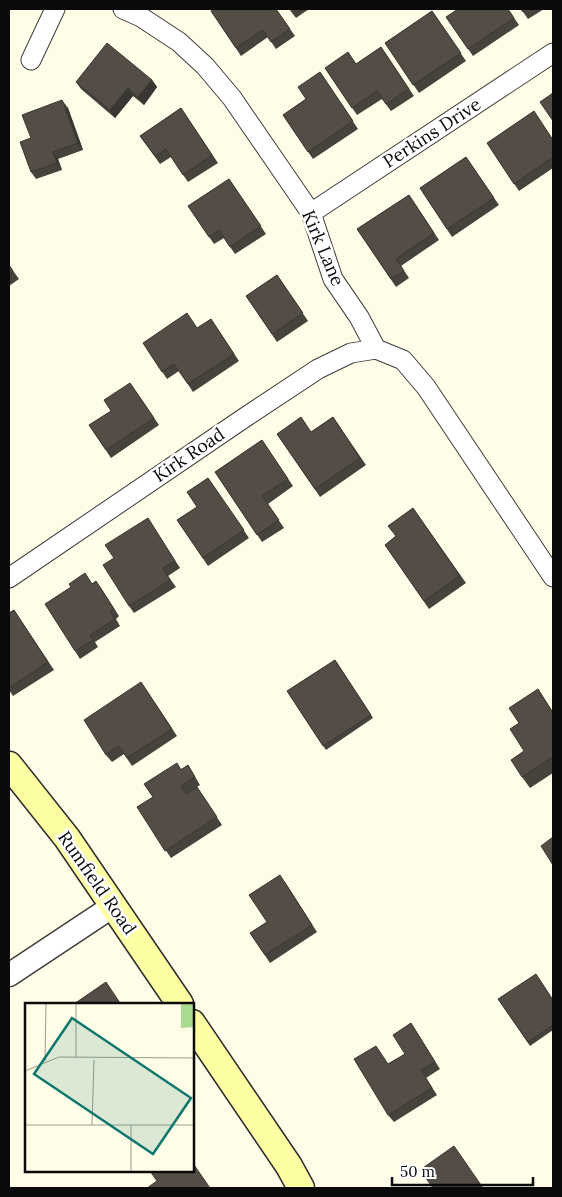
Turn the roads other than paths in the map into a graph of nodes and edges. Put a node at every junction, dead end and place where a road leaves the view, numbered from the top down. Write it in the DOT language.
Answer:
graph roads {
  1 [pos="56,9"];
  2 [pos="123,9"];
  3 [pos="147,13"];
  4 [pos="553,53"];
  5 [pos="32,60"];
  6 [pos="311,213"];
  7 [pos="376,349"];
  8 [pos="9,578"];
  9 [pos="553,578"];
  10 [pos="9,765"];
  11 [pos="113,906"];
  12 [pos="9,975"];
  13 [pos="179,1003"];
  14 [pos="194,1026"];
  15 [pos="301,1188"];
  1 -- 5 [label="street"];
  2 -- 3 [label="street, Kirk Lane"];
  3 -- 6 [label="street, Kirk Lane"];
  4 -- 6 [label="street, Perkins Drive"];
  6 -- 7 [label="street, Kirk Lane"];
  7 -- 8 [label="street, Kirk Road"];
  7 -- 9 [label="street"];
  10 -- 11 [label="main road, Rumfield Road"];
  11 -- 12 [label="street"];
  11 -- 13 [label="main road, Rumfield Road"];
  14 -- 15 [label="main road"];
}
